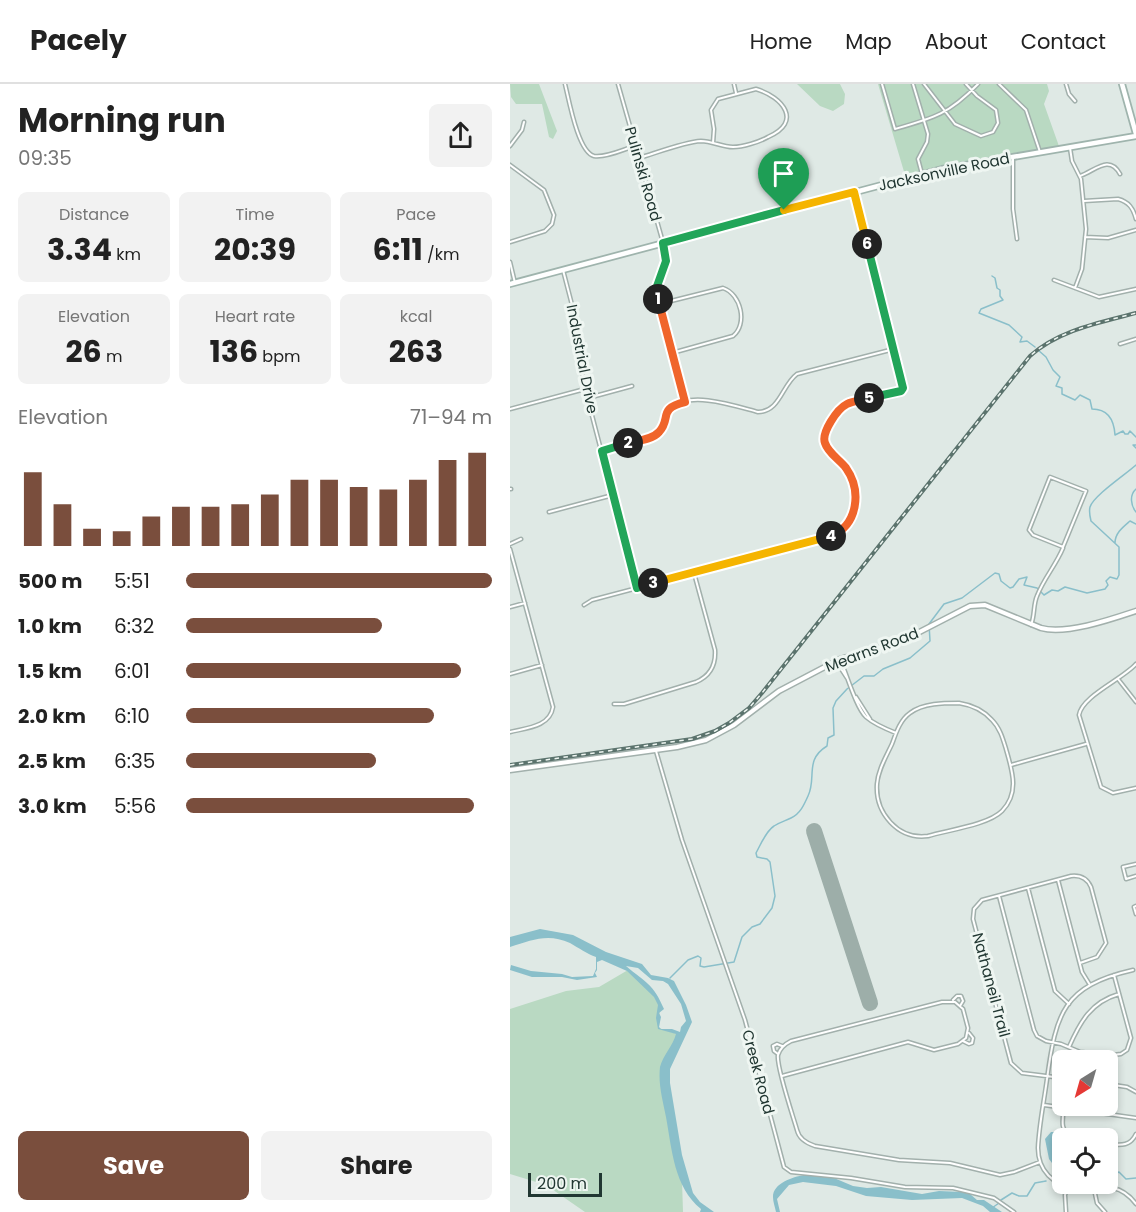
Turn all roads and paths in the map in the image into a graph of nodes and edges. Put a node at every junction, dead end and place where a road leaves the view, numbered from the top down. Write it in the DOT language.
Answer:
graph roads {
  1 [pos="565,84"];
  2 [pos="618,84"];
  3 [pos="734,84"];
  4 [pos="882,84"];
  5 [pos="913,84"];
  6 [pos="924,84"];
  7 [pos="966,84"];
  8 [pos="978,84"];
  9 [pos="999,84"];
  10 [pos="1066,84"];
  11 [pos="1122,84"];
  12 [pos="972,90"];
  13 [pos="736,93"];
  14 [pos="1075,101"];
  15 [pos="945,112"];
  16 [pos="924,121"];
  17 [pos="524,122"];
  18 [pos="1136,135"];
  19 [pos="712,143"];
  20 [pos="635,146"];
  21 [pos="510,147"];
  22 [pos="1070,147"];
  23 [pos="1040,152"];
  24 [pos="1013,157"];
  25 [pos="639,158"];
  26 [pos="510,165"];
  27 [pos="921,174"];
  28 [pos="1120,174"];
  29 [pos="1080,176"];
  30 [pos="854,192"];
  31 [pos="1083,201"];
  32 [pos="1136,219"];
  33 [pos="1136,230"];
  34 [pos="1085,237"];
  35 [pos="1017,239"];
  36 [pos="510,242"];
  37 [pos="663,243"];
  38 [pos="510,262"];
  39 [pos="563,270"];
  40 [pos="1054,280"];
  41 [pos="513,283"];
  42 [pos="1075,288"];
  43 [pos="1136,288"];
  44 [pos="659,304"];
  45 [pos="1136,339"];
  46 [pos="1120,344"];
  47 [pos="894,349"];
  48 [pos="672,352"];
  49 [pos="632,386"];
  50 [pos="585,389"];
  51 [pos="588,398"];
  52 [pos="685,402"];
  53 [pos="510,410"];
  54 [pos="602,451"];
  55 [pos="613,495"];
  56 [pos="549,512"];
  57 [pos="521,539"];
  58 [pos="510,544"];
  59 [pos="1063,547"];
  60 [pos="510,549"];
  61 [pos="694,573"];
  62 [pos="637,588"];
  63 [pos="525,603"];
  64 [pos="584,605"];
  65 [pos="510,607"];
  66 [pos="1136,611"];
  67 [pos="1031,624"];
  68 [pos="838,660"];
  69 [pos="1136,664"];
  70 [pos="542,665"];
  71 [pos="510,674"];
  72 [pos="1118,679"];
  73 [pos="1136,702"];
  74 [pos="614,704"];
  75 [pos="510,732"];
  76 [pos="896,733"];
  77 [pos="1087,744"];
  78 [pos="655,750"];
  79 [pos="1011,765"];
  80 [pos="510,770"];
  81 [pos="1136,788"];
  82 [pos="1136,864"];
  83 [pos="1136,876"];
  84 [pos="1058,880"];
  85 [pos="1028,888"];
  86 [pos="999,896"];
  87 [pos="971,904"];
  88 [pos="1136,906"];
  89 [pos="975,907"];
  90 [pos="1136,914"];
  91 [pos="1080,963"];
  92 [pos="1136,966"];
  93 [pos="1135,971"];
  94 [pos="1114,974"];
  95 [pos="1090,985"];
  96 [pos="1119,994"];
  97 [pos="952,1001"];
  98 [pos="1069,1004"];
  99 [pos="960,1006"];
  100 [pos="968,1033"];
  101 [pos="963,1041"];
  102 [pos="1052,1042"];
  103 [pos="783,1046"];
  104 [pos="1069,1047"];
  105 [pos="778,1054"];
  106 [pos="782,1076"];
  107 [pos="1047,1076"];
  108 [pos="1052,1077"];
  109 [pos="1118,1086"];
  110 [pos="1136,1092"];
  111 [pos="1043,1105"];
  112 [pos="1052,1106"];
  113 [pos="1118,1116"];
  114 [pos="1136,1118"];
  115 [pos="1136,1134"];
  116 [pos="1118,1145"];
  117 [pos="1040,1162"];
  118 [pos="1052,1178"];
  119 [pos="1118,1190"];
  120 [pos="1065,1194"];
  121 [pos="1095,1194"];
  122 [pos="1136,1204"];
  123 [pos="1014,1212"];
  124 [pos="1066,1212"];
  125 [pos="1105,1212"];
  1 -- 20 [label="street"];
  2 -- 20 [label="street, Pulinski Road"];
  3 -- 13 [label="street"];
  4 -- 16 [label="street"];
  5 -- 16 [label="street"];
  6 -- 15 [label="street"];
  7 -- 12 [label="street"];
  8 -- 12 [label="street"];
  9 -- 23 [label="street"];
  10 -- 14 [label="street"];
  11 -- 18 [label="main road"];
  12 -- 15 [label="street"];
  12 -- 15 [label="street"];
  13 -- 19 [label="street"];
  13 -- 19 [label="street"];
  15 -- 16 [label="street"];
  16 -- 27 [label="street"];
  17 -- 21 [label="street"];
  18 -- 22 [label="main road, Jacksonville Road"];
  19 -- 25 [label="street"];
  20 -- 25 [label="street, Pulinski Road"];
  22 -- 23 [label="main road, Jacksonville Road"];
  22 -- 29 [label="street"];
  23 -- 24 [label="main road, Jacksonville Road"];
  24 -- 27 [label="main road, Jacksonville Road"];
  24 -- 35 [label="street"];
  25 -- 37 [label="street, Pulinski Road"];
  26 -- 36 [label="street"];
  27 -- 30 [label="main road, Jacksonville Road"];
  28 -- 29 [label="street"];
  29 -- 31 [label="street"];
  30 -- 37 [label="main road, Jacksonville Road"];
  30 -- 47 [label="street"];
  31 -- 32 [label="street"];
  31 -- 34 [label="street"];
  33 -- 34 [label="street"];
  34 -- 42 [label="street"];
  37 -- 39 [label="main road, Jacksonville Road"];
  37 -- 44 [label="street, Pulinski Road"];
  38 -- 41 [label="street"];
  39 -- 41 [label="main road, Jacksonville Road"];
  39 -- 50 [label="street, Industrial Drive"];
  40 -- 42 [label="street"];
  42 -- 43 [label="street"];
  44 -- 48 [label="street, Pulinski Road"];
  44 -- 48 [label="street"];
  45 -- 46 [label="street"];
  47 -- 52 [label="street"];
  47 -- 61 [label="street"];
  48 -- 52 [label="street, Pulinski Road"];
  49 -- 51 [label="street"];
  50 -- 51 [label="street, Industrial Drive"];
  50 -- 53 [label="street"];
  51 -- 54 [label="street, Industrial Drive"];
  52 -- 54 [label="street"];
  54 -- 55 [label="street, Industrial Drive"];
  55 -- 56 [label="street"];
  55 -- 62 [label="street, Industrial Drive"];
  57 -- 58 [label="street"];
  59 -- 59 [label="street"];
  59 -- 67 [label="street"];
  60 -- 63 [label="street"];
  61 -- 62 [label="street"];
  61 -- 74 [label="street"];
  62 -- 64 [label="street"];
  63 -- 65 [label="street"];
  63 -- 70 [label="street"];
  66 -- 67 [label="street, Mearns Road"];
  67 -- 68 [label="street, Mearns Road"];
  68 -- 76 [label="street"];
  68 -- 78 [label="street, Mearns Road"];
  69 -- 72 [label="street"];
  70 -- 71 [label="street"];
  70 -- 75 [label="street"];
  72 -- 73 [label="street"];
  72 -- 77 [label="street"];
  76 -- 79 [label="street"];
  76 -- 79 [label="street"];
  77 -- 79 [label="street"];
  77 -- 81 [label="street"];
  78 -- 80 [label="street, Mearns Road"];
  78 -- 123 [label="street, Creek Road"];
  82 -- 83 [label="street"];
  84 -- 85 [label="street"];
  84 -- 91 [label="street"];
  84 -- 91 [label="street"];
  85 -- 86 [label="street"];
  85 -- 98 [label="street"];
  86 -- 89 [label="street"];
  86 -- 102 [label="street"];
  87 -- 89 [label="street"];
  88 -- 90 [label="street"];
  89 -- 107 [label="street, Nathaneil Trail"];
  91 -- 95 [label="street"];
  92 -- 93 [label="street"];
  93 -- 94 [label="street"];
  94 -- 95 [label="street"];
  94 -- 96 [label="street"];
  95 -- 98 [label="street"];
  96 -- 104 [label="street"];
  96 -- 104 [label="street"];
  97 -- 99 [label="street"];
  97 -- 99 [label="street"];
  97 -- 103 [label="street"];
  98 -- 102 [label="street"];
  99 -- 100 [label="street"];
  100 -- 101 [label="street"];
  100 -- 101 [label="street"];
  101 -- 106 [label="street"];
  102 -- 104 [label="street"];
  102 -- 107 [label="street"];
  103 -- 105 [label="street"];
  103 -- 105 [label="street"];
  105 -- 106 [label="street"];
  106 -- 117 [label="street"];
  107 -- 108 [label="street, Nathaneil Trail"];
  107 -- 111 [label="street"];
  109 -- 110 [label="street"];
  111 -- 112 [label="street"];
  111 -- 117 [label="street"];
  113 -- 114 [label="street"];
  115 -- 116 [label="street"];
  117 -- 118 [label="street"];
  119 -- 122 [label="street"];
  120 -- 124 [label="street"];
  121 -- 125 [label="street"];
}
